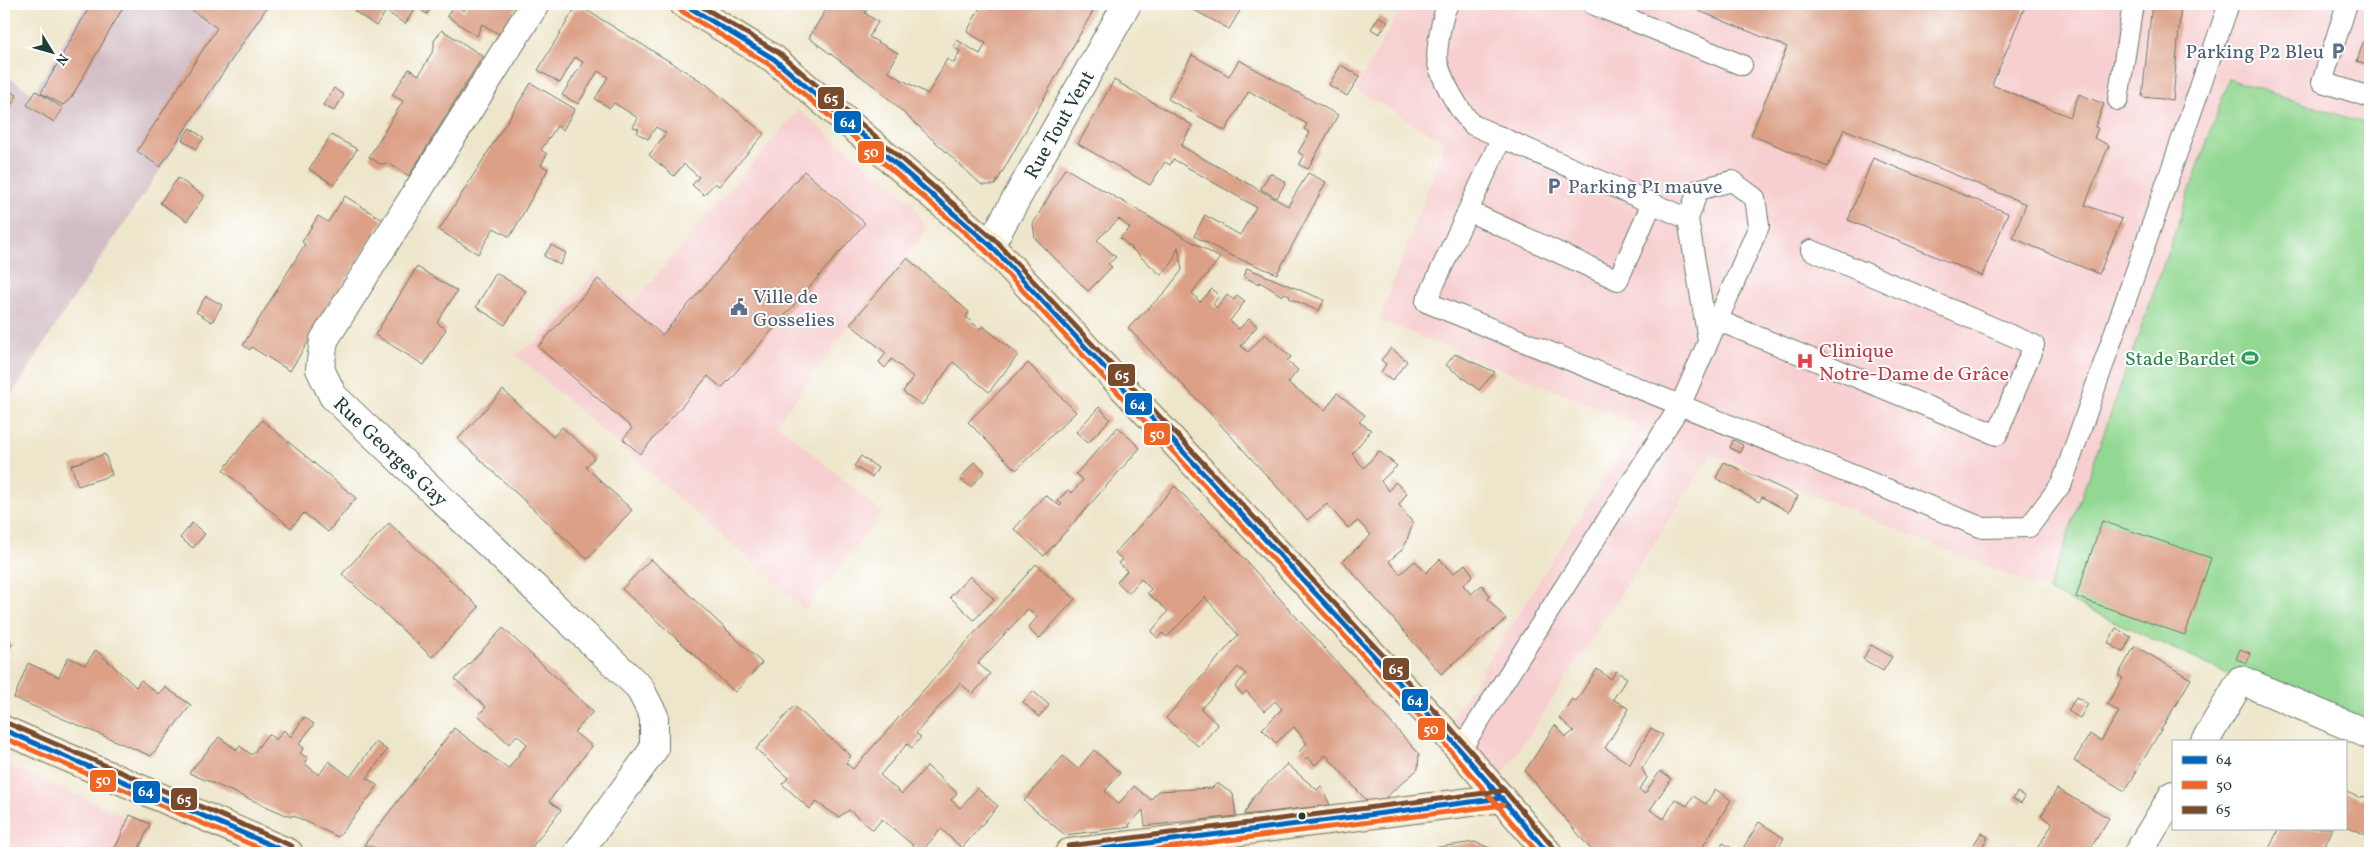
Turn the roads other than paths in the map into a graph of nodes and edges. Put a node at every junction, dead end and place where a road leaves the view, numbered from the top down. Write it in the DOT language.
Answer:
graph roads {
  1 [pos="535,4"];
  2 [pos="684,4"];
  3 [pos="1127,4"];
  4 [pos="1448,4"];
  5 [pos="1592,4"];
  6 [pos="2133,4"];
  7 [pos="2229,4"];
  8 [pos="2347,4"];
  9 [pos="1742,65"];
  10 [pos="2370,97"];
  11 [pos="2118,100"];
  12 [pos="1502,137"];
  13 [pos="1652,203"];
  14 [pos="1468,211"];
  15 [pos="1688,219"];
  16 [pos="990,245"];
  17 [pos="1811,250"];
  18 [pos="1717,320"];
  19 [pos="1708,340"];
  20 [pos="1680,406"];
  21 [pos="4,730"];
  22 [pos="2370,735"];
  23 [pos="2206,740"];
  24 [pos="1461,749"];
  25 [pos="2172,797"];
  26 [pos="1502,798"];
  27 [pos="289,853"];
  28 [pos="578,853"];
  29 [pos="1070,853"];
  30 [pos="1548,853"];
  31 [pos="2138,853"];
  1 -- 28 [label="street, Rue Georges Gay"];
  2 -- 16 [label="main road"];
  3 -- 16 [label="street, Rue Tout Vent"];
  4 -- 12 [label="lane"];
  5 -- 9 [label="lane"];
  6 -- 11 [label="lane"];
  7 -- 20 [label="lane"];
  8 -- 10 [label="lane"];
  12 -- 13 [label="lane"];
  12 -- 14 [label="lane"];
  13 -- 14 [label="lane"];
  13 -- 15 [label="lane"];
  14 -- 20 [label="lane"];
  15 -- 18 [label="lane"];
  15 -- 19 [label="lane"];
  16 -- 24 [label="main road"];
  17 -- 18 [label="lane"];
  18 -- 19 [label="lane"];
  19 -- 20 [label="lane"];
  20 -- 24 [label="lane"];
  21 -- 27 [label="main road"];
  22 -- 23 [label="street"];
  24 -- 26 [label="main road"];
  25 -- 31 [label="street"];
  26 -- 29 [label="main road"];
  26 -- 30 [label="main road"];
}
